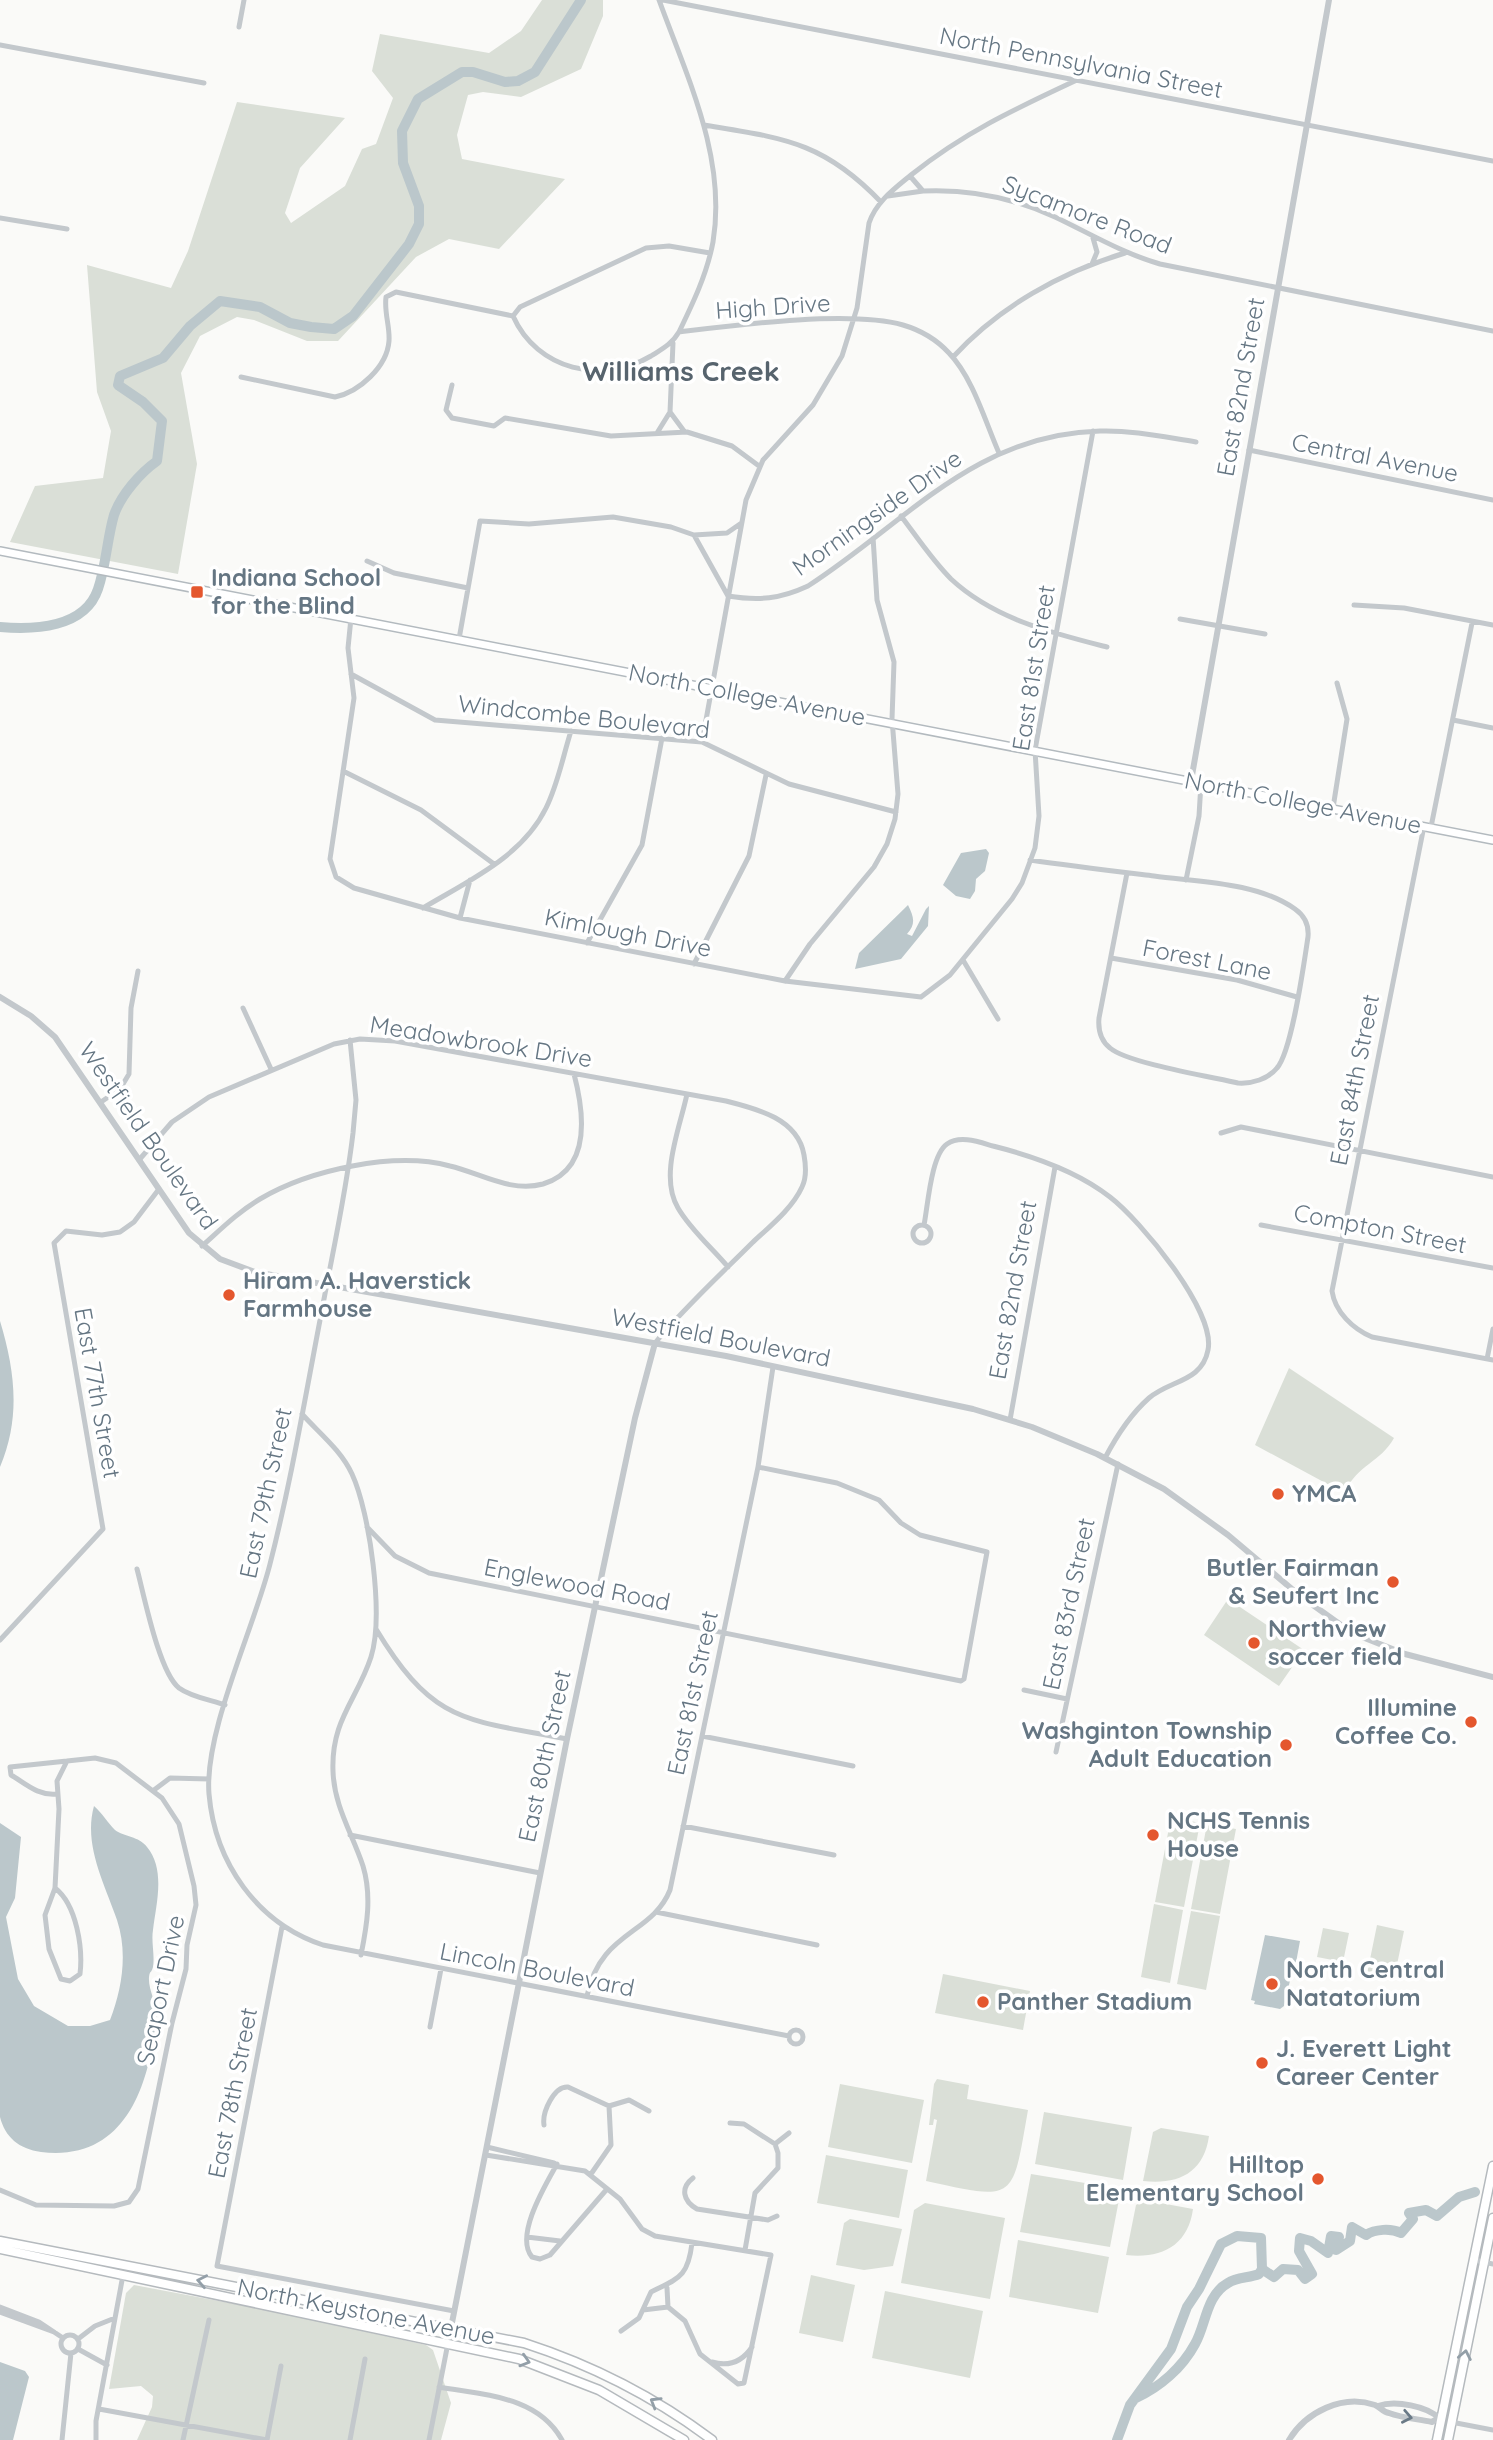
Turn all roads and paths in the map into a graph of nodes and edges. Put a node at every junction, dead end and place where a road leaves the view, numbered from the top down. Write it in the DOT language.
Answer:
graph roads {
  1 [pos="244,0"];
  2 [pos="661,0"];
  3 [pos="1329,0"];
  4 [pos="239,27"];
  5 [pos="0,45"];
  6 [pos="1077,80"];
  7 [pos="204,83"];
  8 [pos="1307,124"];
  9 [pos="704,125"];
  10 [pos="1493,162"];
  11 [pos="910,176"];
  12 [pos="923,191"];
  13 [pos="886,196"];
  14 [pos="881,201"];
  15 [pos="0,218"];
  16 [pos="67,229"];
  17 [pos="1093,238"];
  18 [pos="710,253"];
  19 [pos="1125,253"];
  20 [pos="1092,264"];
  21 [pos="1278,289"];
  22 [pos="513,316"];
  23 [pos="855,321"];
  24 [pos="1493,331"];
  25 [pos="679,332"];
  26 [pos="673,342"];
  27 [pos="953,357"];
  28 [pos="241,377"];
  29 [pos="452,385"];
  30 [pos="670,412"];
  31 [pos="684,431"];
  32 [pos="1093,431"];
  33 [pos="657,433"];
  34 [pos="1196,442"];
  35 [pos="1249,450"];
  36 [pos="999,453"];
  37 [pos="759,466"];
  38 [pos="1493,499"];
  39 [pos="901,516"];
  40 [pos="741,523"];
  41 [pos="694,535"];
  42 [pos="873,537"];
  43 [pos="0,551"];
  44 [pos="367,561"];
  45 [pos="468,588"];
  46 [pos="728,596"];
  47 [pos="1354,605"];
  48 [pos="351,618"];
  49 [pos="1180,619"];
  50 [pos="1472,623"];
  51 [pos="1493,625"];
  52 [pos="1218,626"];
  53 [pos="1058,634"];
  54 [pos="1265,634"];
  55 [pos="459,639"];
  56 [pos="1107,647"];
  57 [pos="351,674"];
  58 [pos="1337,683"];
  59 [pos="710,688"];
  60 [pos="1452,720"];
  61 [pos="894,723"];
  62 [pos="1493,728"];
  63 [pos="570,731"];
  64 [pos="662,738"];
  65 [pos="702,742"];
  66 [pos="1035,750"];
  67 [pos="343,771"];
  68 [pos="766,775"];
  69 [pos="1191,781"];
  70 [pos="1201,783"];
  71 [pos="1333,808"];
  72 [pos="896,812"];
  73 [pos="1428,827"];
  74 [pos="1493,840"];
  75 [pos="1030,860"];
  76 [pos="494,864"];
  77 [pos="1128,873"];
  78 [pos="470,880"];
  79 [pos="1186,880"];
  80 [pos="423,908"];
  81 [pos="460,918"];
  82 [pos="587,943"];
  83 [pos="1111,958"];
  84 [pos="963,960"];
  85 [pos="694,964"];
  86 [pos="138,971"];
  87 [pos="785,981"];
  88 [pos="921,997"];
  89 [pos="1297,997"];
  90 [pos="1,999"];
  91 [pos="243,1008"];
  92 [pos="999,1019"];
  93 [pos="350,1040"];
  94 [pos="271,1069"];
  95 [pos="574,1074"];
  96 [pos="687,1094"];
  97 [pos="101,1102"];
  98 [pos="1221,1133"];
  99 [pos="800,1138"];
  100 [pos="1359,1150"];
  101 [pos="139,1160"];
  102 [pos="348,1166"];
  103 [pos="1055,1167"];
  104 [pos="1493,1177"];
  105 [pos="159,1189"];
  106 [pos="924,1225"];
  107 [pos="1261,1225"];
  108 [pos="1343,1240"];
  109 [pos="202,1246"];
  110 [pos="728,1267"];
  111 [pos="1493,1268"];
  112 [pos="327,1285"];
  113 [pos="1493,1329"];
  114 [pos="655,1343"];
  115 [pos="1490,1360"];
  116 [pos="773,1367"];
  117 [pos="302,1413"];
  118 [pos="1010,1420"];
  119 [pos="1105,1458"];
  120 [pos="1118,1464"];
  121 [pos="758,1466"];
  122 [pos="367,1527"];
  123 [pos="137,1569"];
  124 [pos="596,1607"];
  125 [pos="376,1629"];
  126 [pos="724,1633"];
  127 [pos="0,1640"];
  128 [pos="1493,1677"];
  129 [pos="1024,1690"];
  130 [pos="1067,1699"];
  131 [pos="225,1705"];
  132 [pos="702,1736"];
  133 [pos="567,1739"];
  134 [pos="1056,1752"];
  135 [pos="67,1761"];
  136 [pos="853,1766"];
  137 [pos="209,1779"];
  138 [pos="154,1790"];
  139 [pos="57,1794"];
  140 [pos="683,1826"];
  141 [pos="350,1835"];
  142 [pos="834,1855"];
  143 [pos="540,1873"];
  144 [pos="55,1888"];
  145 [pos="656,1912"];
  146 [pos="282,1927"];
  147 [pos="817,1945"];
  148 [pos="361,1955"];
  149 [pos="441,1969"];
  150 [pos="518,1982"];
  151 [pos="587,1996"];
  152 [pos="430,2027"];
  153 [pos="789,2036"];
  154 [pos="609,2106"];
  155 [pos="649,2111"];
  156 [pos="730,2123"];
  157 [pos="544,2125"];
  158 [pos="789,2133"];
  159 [pos="775,2144"];
  160 [pos="487,2151"];
  161 [pos="557,2164"];
  162 [pos="1493,2166"];
  163 [pos="591,2174"];
  164 [pos="693,2178"];
  165 [pos="607,2189"];
  166 [pos="0,2190"];
  167 [pos="777,2216"];
  168 [pos="750,2217"];
  169 [pos="1493,2218"];
  170 [pos="527,2237"];
  171 [pos="0,2241"];
  172 [pos="560,2241"];
  173 [pos="692,2243"];
  174 [pos="0,2249"];
  175 [pos="745,2250"];
  176 [pos="1474,2260"];
  177 [pos="1488,2263"];
  178 [pos="217,2266"];
  179 [pos="123,2275"];
  180 [pos="667,2288"];
  181 [pos="668,2307"];
  182 [pos="0,2309"];
  183 [pos="643,2310"];
  184 [pos="454,2311"];
  185 [pos="116,2318"];
  186 [pos="209,2320"];
  187 [pos="451,2327"];
  188 [pos="621,2331"];
  189 [pos="63,2338"];
  190 [pos="78,2339"];
  191 [pos="448,2343"];
  192 [pos="753,2345"];
  193 [pos="78,2349"];
  194 [pos="71,2353"];
  195 [pos="365,2359"];
  196 [pos="709,2361"];
  197 [pos="107,2364"];
  198 [pos="281,2366"];
  199 [pos="439,2387"];
  200 [pos="99,2409"];
  201 [pos="1444,2420"];
  202 [pos="186,2426"];
  203 [pos="1493,2430"];
  204 [pos="62,2440"];
  205 [pos="96,2440"];
  206 [pos="183,2440"];
  207 [pos="267,2440"];
  208 [pos="350,2440"];
  209 [pos="429,2440"];
  210 [pos="562,2440"];
  211 [pos="684,2440"];
  212 [pos="712,2440"];
  213 [pos="1289,2440"];
  214 [pos="1437,2440"];
  215 [pos="1448,2440"];
  1 -- 4 [label="street"];
  2 -- 6 [label="street, North Pennsylvania Street"];
  2 -- 9 [label="street"];
  3 -- 8 [label="street, East 82nd Street"];
  5 -- 7 [label="street"];
  6 -- 8 [label="street, North Pennsylvania Street"];
  6 -- 11 [label="street"];
  8 -- 10 [label="street, North Pennsylvania Street"];
  8 -- 21 [label="street, East 82nd Street"];
  9 -- 14 [label="street"];
  9 -- 18 [label="street"];
  11 -- 12 [label="street"];
  11 -- 13 [label="street"];
  12 -- 13 [label="street, Sycamore Road"];
  12 -- 17 [label="street, Sycamore Road"];
  13 -- 14 [label="street"];
  14 -- 23 [label="street"];
  15 -- 16 [label="street"];
  17 -- 19 [label="street, Sycamore Road"];
  17 -- 20 [label="street"];
  18 -- 22 [label="street"];
  18 -- 25 [label="street"];
  19 -- 20 [label="street"];
  19 -- 21 [label="street, Sycamore Road"];
  20 -- 27 [label="street"];
  21 -- 24 [label="street, Sycamore Road"];
  21 -- 35 [label="street, East 82nd Street"];
  22 -- 26 [label="street"];
  22 -- 28 [label="street"];
  23 -- 25 [label="street, High Drive"];
  23 -- 27 [label="street, High Drive"];
  23 -- 37 [label="street"];
  25 -- 26 [label="street"];
  26 -- 30 [label="street"];
  27 -- 36 [label="street, High Drive"];
  29 -- 33 [label="street"];
  30 -- 31 [label="street"];
  30 -- 33 [label="street"];
  31 -- 33 [label="street"];
  31 -- 37 [label="street"];
  32 -- 34 [label="street, Morningside Drive"];
  32 -- 36 [label="street, Morningside Drive"];
  32 -- 53 [label="street, East 81st Street"];
  35 -- 38 [label="street, Central Avenue"];
  35 -- 52 [label="street, East 82nd Street"];
  36 -- 39 [label="street, Morningside Drive"];
  37 -- 40 [label="street"];
  39 -- 42 [label="street, Morningside Drive"];
  39 -- 53 [label="street"];
  40 -- 41 [label="street"];
  40 -- 46 [label="street"];
  41 -- 45 [label="street"];
  41 -- 46 [label="street"];
  42 -- 46 [label="street, Morningside Drive"];
  42 -- 61 [label="street"];
  43 -- 48 [label="main road, North College Avenue"];
  44 -- 45 [label="street"];
  45 -- 55 [label="street"];
  46 -- 59 [label="street"];
  47 -- 50 [label="street"];
  48 -- 55 [label="main road, North College Avenue"];
  48 -- 57 [label="street"];
  49 -- 52 [label="street"];
  50 -- 51 [label="street"];
  50 -- 60 [label="street, East 84th Street"];
  52 -- 54 [label="street"];
  52 -- 69 [label="street, East 82nd Street"];
  53 -- 56 [label="street"];
  53 -- 66 [label="street, East 81st Street"];
  55 -- 59 [label="main road, North College Avenue"];
  57 -- 63 [label="street, Windcombe Boulevard"];
  57 -- 67 [label="street"];
  58 -- 71 [label="street"];
  59 -- 61 [label="main road, North College Avenue"];
  59 -- 65 [label="street"];
  60 -- 62 [label="street"];
  60 -- 73 [label="street, East 84th Street"];
  61 -- 66 [label="main road, North College Avenue"];
  61 -- 72 [label="street"];
  63 -- 64 [label="street, Windcombe Boulevard"];
  63 -- 76 [label="street"];
  64 -- 65 [label="street, Windcombe Boulevard"];
  64 -- 82 [label="street"];
  65 -- 68 [label="street, Windcombe Boulevard"];
  66 -- 69 [label="main road, North College Avenue"];
  66 -- 75 [label="street, East 81st Street"];
  67 -- 76 [label="street"];
  67 -- 80 [label="street, Kimlough Drive"];
  68 -- 72 [label="street, Windcombe Boulevard"];
  68 -- 85 [label="street"];
  69 -- 70 [label="main road, North College Avenue"];
  70 -- 71 [label="main road, North College Avenue"];
  70 -- 79 [label="street"];
  71 -- 73 [label="main road, North College Avenue"];
  72 -- 87 [label="street"];
  73 -- 74 [label="main road, North College Avenue"];
  73 -- 100 [label="street, East 84th Street"];
  75 -- 77 [label="street"];
  75 -- 84 [label="street, East 81st Street"];
  76 -- 78 [label="street"];
  77 -- 79 [label="street"];
  77 -- 83 [label="street"];
  78 -- 80 [label="street"];
  78 -- 81 [label="street"];
  79 -- 89 [label="street"];
  80 -- 81 [label="street, Kimlough Drive"];
  81 -- 82 [label="street, Kimlough Drive"];
  82 -- 85 [label="street, Kimlough Drive"];
  83 -- 89 [label="street, Forest Lane"];
  83 -- 89 [label="street"];
  84 -- 88 [label="street, East 81st Street"];
  84 -- 92 [label="street"];
  85 -- 87 [label="street, Kimlough Drive"];
  86 -- 97 [label="street"];
  87 -- 88 [label="street, Kimlough Drive"];
  90 -- 97 [label="street, Westfield Boulevard"];
  91 -- 94 [label="street"];
  93 -- 94 [label="street, Meadowbrook Drive"];
  93 -- 95 [label="street, Meadowbrook Drive"];
  93 -- 102 [label="street, East 79th Street"];
  94 -- 101 [label="street, Meadowbrook Drive"];
  95 -- 96 [label="street, Meadowbrook Drive"];
  95 -- 102 [label="street"];
  96 -- 99 [label="street, Meadowbrook Drive"];
  96 -- 110 [label="street"];
  97 -- 101 [label="street, Westfield Boulevard"];
  98 -- 100 [label="street"];
  99 -- 110 [label="street, East 80th Street"];
  100 -- 104 [label="street"];
  100 -- 108 [label="street, East 84th Street"];
  101 -- 105 [label="street, Westfield Boulevard"];
  102 -- 109 [label="street"];
  102 -- 112 [label="street, East 79th Street"];
  103 -- 106 [label="street"];
  103 -- 118 [label="street, East 82nd Street"];
  103 -- 119 [label="street"];
  105 -- 109 [label="street, Westfield Boulevard"];
  105 -- 127 [label="street, East 77th Street"];
  107 -- 108 [label="street, Compton Street"];
  108 -- 111 [label="street, Compton Street"];
  108 -- 115 [label="street, East 84th Street"];
  109 -- 112 [label="street, Westfield Boulevard"];
  110 -- 114 [label="street, East 80th Street"];
  112 -- 114 [label="street, Westfield Boulevard"];
  112 -- 117 [label="street, East 79th Street"];
  113 -- 115 [label="street"];
  114 -- 116 [label="street, Westfield Boulevard"];
  114 -- 124 [label="street, East 80th Street"];
  116 -- 118 [label="street, Westfield Boulevard"];
  116 -- 121 [label="street, East 81st Street"];
  117 -- 122 [label="street"];
  117 -- 131 [label="street, East 79th Street"];
  118 -- 119 [label="street, Westfield Boulevard"];
  119 -- 120 [label="street, Westfield Boulevard"];
  120 -- 128 [label="street, Westfield Boulevard"];
  120 -- 130 [label="street, East 83rd Street"];
  121 -- 126 [label="street, East 81st Street"];
  121 -- 126 [label="street, Englewood Road"];
  122 -- 124 [label="street, Englewood Road"];
  122 -- 125 [label="street"];
  123 -- 131 [label="street"];
  124 -- 126 [label="street, Englewood Road"];
  124 -- 133 [label="street, East 80th Street"];
  125 -- 133 [label="street"];
  125 -- 141 [label="street"];
  126 -- 132 [label="street, East 81st Street"];
  129 -- 130 [label="street"];
  130 -- 134 [label="street, East 83rd Street"];
  131 -- 137 [label="street, East 79th Street"];
  132 -- 136 [label="street"];
  132 -- 140 [label="street, East 81st Street"];
  133 -- 143 [label="street, East 80th Street"];
  135 -- 138 [label="street, Seaport Drive"];
  135 -- 139 [label="street"];
  135 -- 139 [label="street, Seaport Drive"];
  137 -- 138 [label="street"];
  137 -- 146 [label="street, East 79th Street"];
  138 -- 166 [label="street, Seaport Drive"];
  139 -- 144 [label="street"];
  140 -- 142 [label="street"];
  140 -- 145 [label="street, East 81st Street"];
  141 -- 143 [label="street"];
  141 -- 148 [label="street"];
  143 -- 150 [label="street, East 80th Street"];
  144 -- 144 [label="street"];
  145 -- 147 [label="street"];
  145 -- 151 [label="street, East 81st Street"];
  146 -- 148 [label="street, Lincoln Boulevard"];
  146 -- 178 [label="street, East 78th Street"];
  148 -- 149 [label="street, Lincoln Boulevard"];
  149 -- 150 [label="street, Lincoln Boulevard"];
  149 -- 152 [label="street"];
  150 -- 151 [label="street, Lincoln Boulevard"];
  150 -- 160 [label="street, East 80th Street"];
  151 -- 153 [label="street, Lincoln Boulevard"];
  154 -- 155 [label="street"];
  154 -- 157 [label="street"];
  154 -- 163 [label="street"];
  156 -- 159 [label="street"];
  158 -- 159 [label="street"];
  159 -- 168 [label="street"];
  160 -- 161 [label="street"];
  160 -- 184 [label="street, East 80th Street"];
  161 -- 163 [label="street"];
  161 -- 170 [label="street"];
  162 -- 176 [label="main road"];
  163 -- 165 [label="street"];
  164 -- 168 [label="street"];
  165 -- 172 [label="street"];
  165 -- 173 [label="street"];
  167 -- 168 [label="street"];
  168 -- 175 [label="street"];
  169 -- 177 [label="main road"];
  170 -- 172 [label="street"];
  170 -- 172 [label="street"];
  187 -- 171 [label="main road, North Keystone Avenue, one-way"];
  173 -- 175 [label="street"];
  173 -- 180 [label="street"];
  174 -- 179 [label="main road, North Keystone Avenue"];
  175 -- 192 [label="street"];
  176 -- 177 [label="street"];
  176 -- 201 [label="main road"];
  201 -- 177 [label="main road, one-way"];
  178 -- 184 [label="street, North Keystone Avenue"];
  179 -- 185 [label="street"];
  179 -- 191 [label="main road, North Keystone Avenue"];
  180 -- 181 [label="street"];
  180 -- 183 [label="street"];
  181 -- 183 [label="street"];
  181 -- 196 [label="street"];
  182 -- 189 [label="street"];
  183 -- 188 [label="street"];
  184 -- 187 [label="street, East 80th Street"];
  185 -- 190 [label="street"];
  185 -- 197 [label="street"];
  186 -- 202 [label="street"];
  187 -- 191 [label="street, East 80th Street"];
  212 -- 187 [label="main road, North Keystone Avenue, one-way"];
  189 -- 190 [label="street"];
  189 -- 194 [label="street"];
  190 -- 193 [label="street"];
  191 -- 199 [label="street, East 80th Street"];
  191 -- 211 [label="main road, North Keystone Avenue, one-way"];
  192 -- 196 [label="street"];
  192 -- 196 [label="street"];
  193 -- 194 [label="street"];
  193 -- 197 [label="street"];
  194 -- 204 [label="street"];
  195 -- 208 [label="street"];
  197 -- 200 [label="street"];
  198 -- 207 [label="street"];
  199 -- 209 [label="street, East 80th Street"];
  199 -- 210 [label="street"];
  200 -- 202 [label="street"];
  200 -- 205 [label="street"];
  201 -- 203 [label="street"];
  201 -- 213 [label="street"];
  201 -- 214 [label="main road"];
  201 -- 215 [label="main road"];
  202 -- 206 [label="street"];
  202 -- 207 [label="street"];
}
